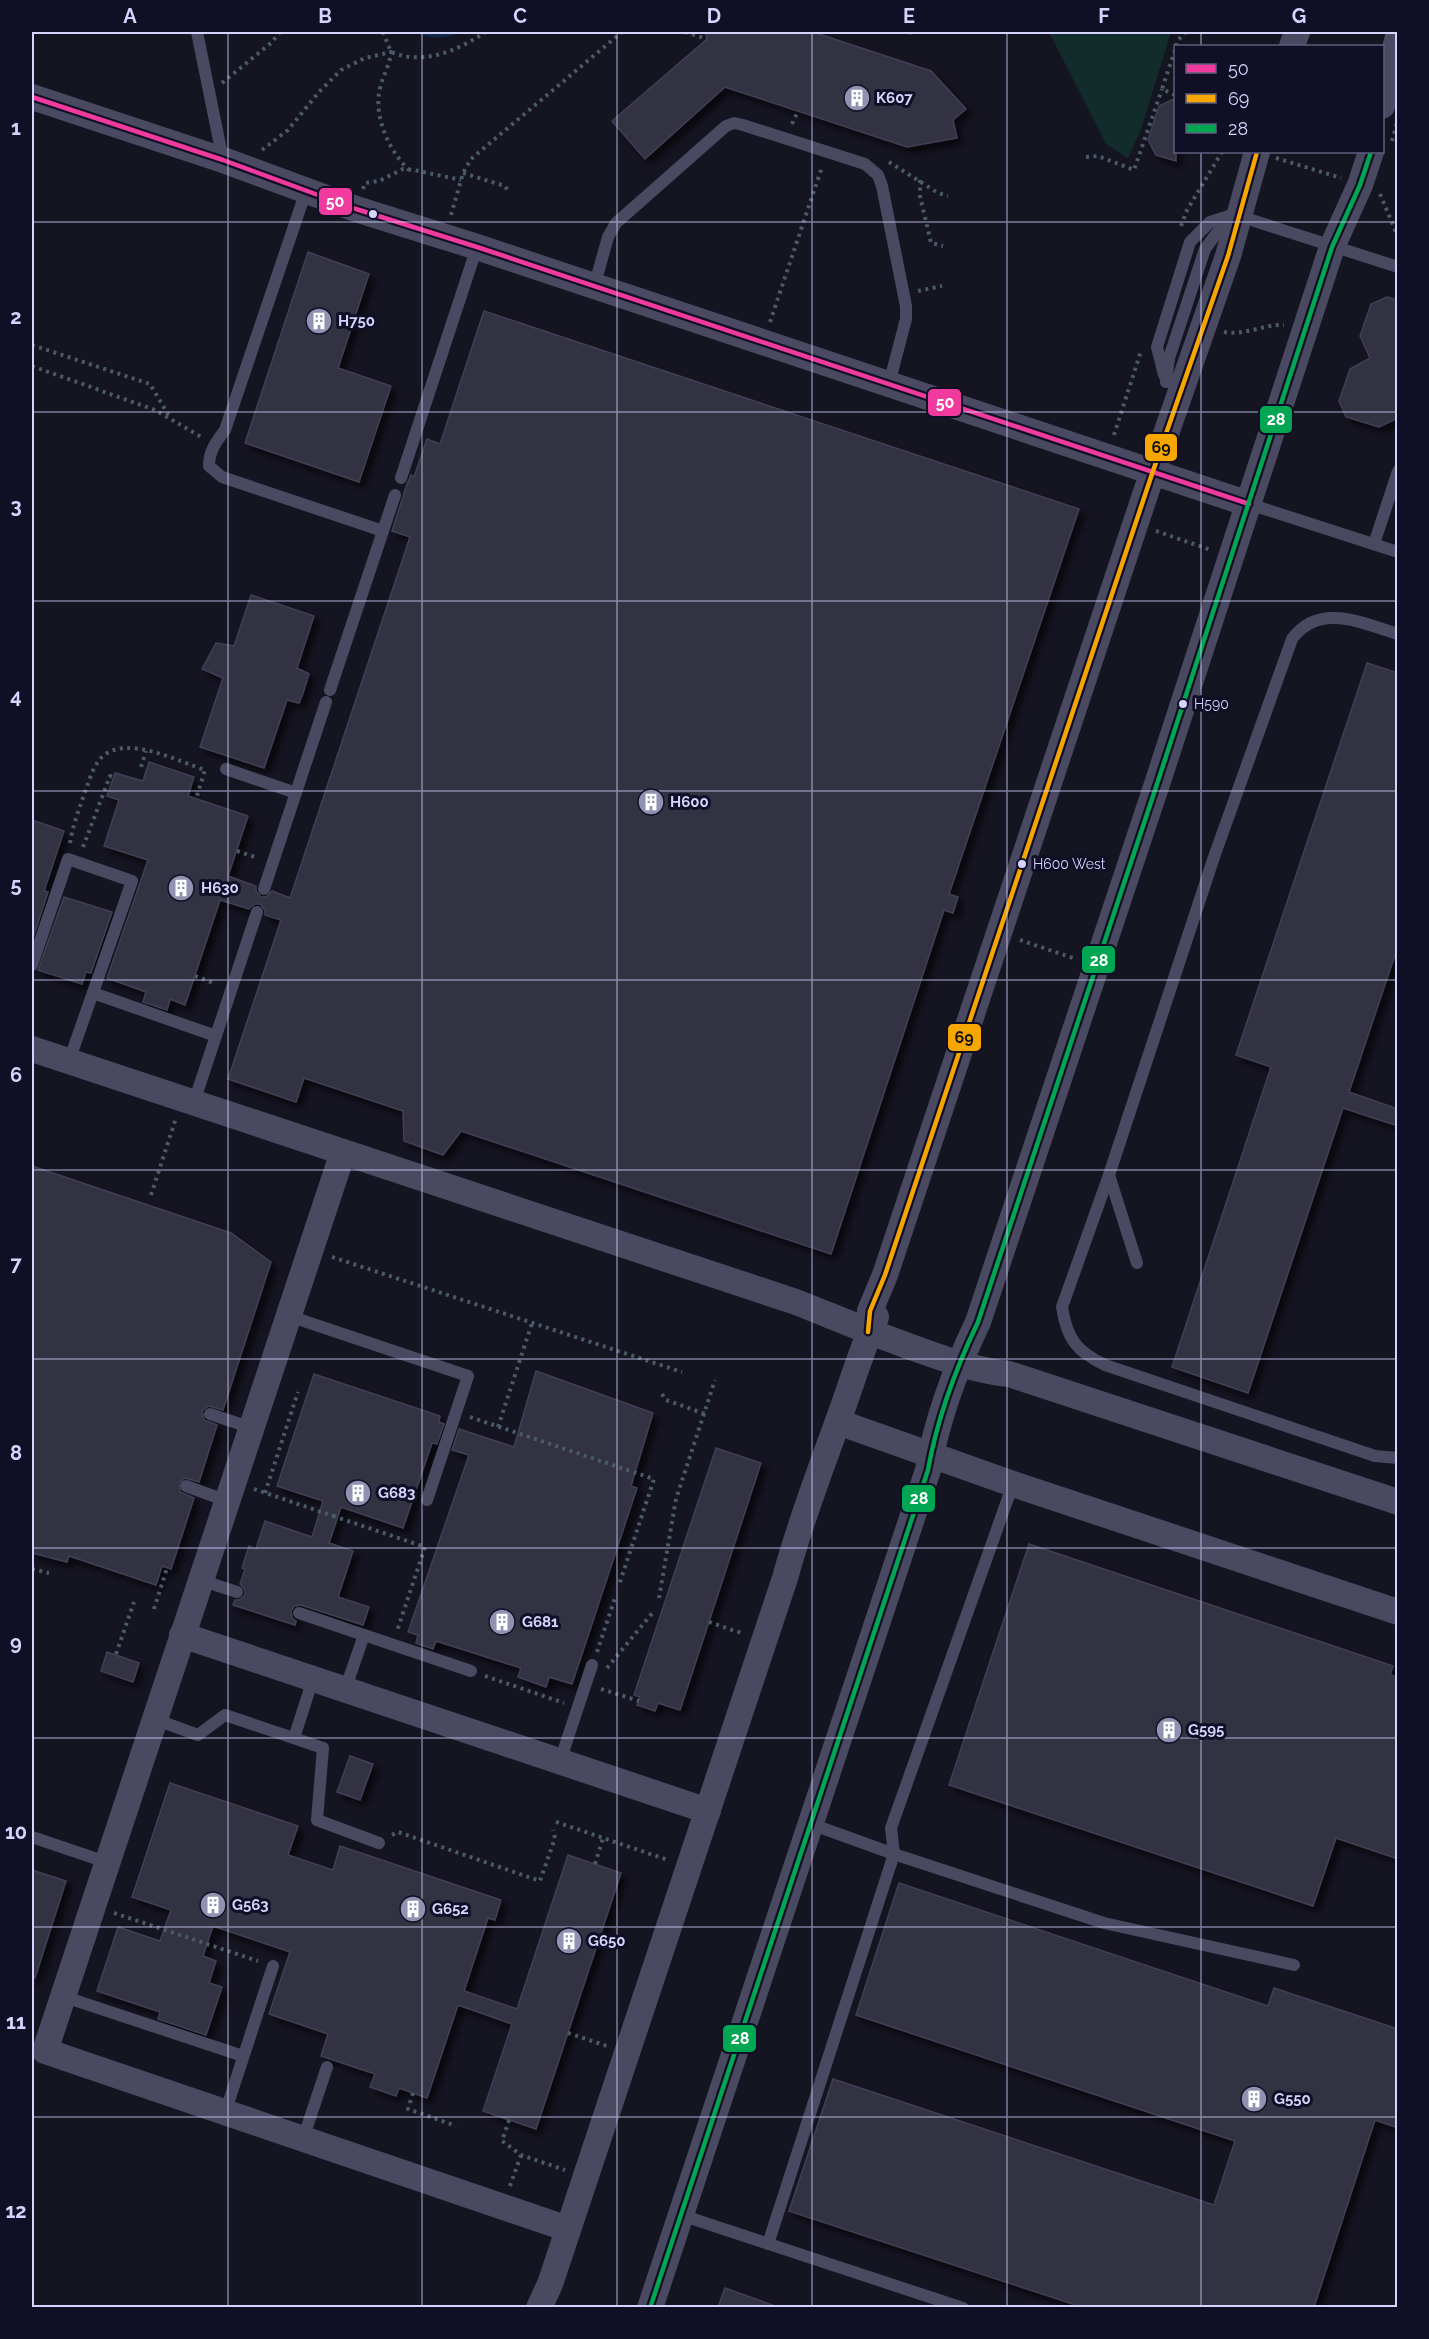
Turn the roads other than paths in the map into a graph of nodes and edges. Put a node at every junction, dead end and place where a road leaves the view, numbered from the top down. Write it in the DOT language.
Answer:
graph roads {
  1 [pos="197,32"];
  2 [pos="1398,37"];
  3 [pos="1384,79"];
  4 [pos="32,97"];
  5 [pos="1239,153"];
  6 [pos="1257,153"];
  7 [pos="1274,153"];
  8 [pos="1354,153"];
  9 [pos="1371,153"];
  10 [pos="232,164"];
  11 [pos="306,191"];
  12 [pos="1234,216"];
  13 [pos="477,247"];
  14 [pos="1332,247"];
  15 [pos="1398,267"];
  16 [pos="594,287"];
  17 [pos="889,384"];
  18 [pos="1175,407"];
  19 [pos="1153,471"];
  20 [pos="1398,471"];
  21 [pos="401,478"];
  22 [pos="395,495"];
  23 [pos="1249,504"];
  24 [pos="383,531"];
  25 [pos="1374,544"];
  26 [pos="1398,552"];
  27 [pos="1398,634"];
  28 [pos="226,769"];
  29 [pos="296,793"];
  30 [pos="264,889"];
  31 [pos="257,912"];
  32 [pos="32,965"];
  33 [pos="93,993"];
  34 [pos="216,1035"];
  35 [pos="32,1049"];
  36 [pos="69,1061"];
  37 [pos="194,1102"];
  38 [pos="343,1152"];
  39 [pos="1109,1175"];
  40 [pos="1137,1263"];
  41 [pos="289,1316"];
  42 [pos="978,1322"];
  43 [pos="868,1332"];
  44 [pos="960,1364"];
  45 [pos="1010,1374"];
  46 [pos="210,1414"];
  47 [pos="838,1422"];
  48 [pos="252,1428"];
  49 [pos="931,1455"];
  50 [pos="1398,1458"];
  51 [pos="1013,1484"];
  52 [pos="186,1486"];
  53 [pos="230,1491"];
  54 [pos="427,1500"];
  55 [pos="1398,1502"];
  56 [pos="200,1580"];
  57 [pos="237,1592"];
  58 [pos="1398,1612"];
  59 [pos="299,1613"];
  60 [pos="182,1635"];
  61 [pos="364,1635"];
  62 [pos="592,1665"];
  63 [pos="471,1671"];
  64 [pos="313,1679"];
  65 [pos="345,1690"];
  66 [pos="154,1719"];
  67 [pos="294,1738"];
  68 [pos="560,1761"];
  69 [pos="708,1811"];
  70 [pos="811,1824"];
  71 [pos="32,1837"];
  72 [pos="379,1843"];
  73 [pos="894,1854"];
  74 [pos="106,1862"];
  75 [pos="1294,1965"];
  76 [pos="273,1966"];
  77 [pos="62,1996"];
  78 [pos="243,2056"];
  79 [pos="327,2067"];
  80 [pos="225,2113"];
  81 [pos="303,2139"];
  82 [pos="681,2215"];
  83 [pos="568,2229"];
  84 [pos="768,2244"];
  85 [pos="539,2307"];
  86 [pos="651,2307"];
  87 [pos="963,2307"];
  1 -- 10 [label="lane"];
  2 -- 3 [label="street"];
  4 -- 10 [label="street"];
  5 -- 12 [label="street"];
  6 -- 12 [label="street"];
  7 -- 12 [label="street"];
  8 -- 14 [label="street"];
  9 -- 14 [label="street"];
  10 -- 11 [label="street"];
  11 -- 13 [label="street"];
  11 -- 24 [label="lane"];
  12 -- 14 [label="lane"];
  12 -- 18 [label="street"];
  12 -- 18 [label="lane"];
  13 -- 16 [label="street"];
  13 -- 21 [label="lane"];
  14 -- 15 [label="lane"];
  14 -- 23 [label="street"];
  16 -- 17 [label="street"];
  16 -- 17 [label="lane"];
  17 -- 19 [label="street"];
  18 -- 19 [label="street"];
  19 -- 23 [label="street"];
  19 -- 43 [label="street"];
  20 -- 25 [label="lane"];
  22 -- 24 [label="lane"];
  23 -- 25 [label="lane"];
  23 -- 42 [label="street"];
  24 -- 29 [label="lane"];
  25 -- 26 [label="lane"];
  27 -- 39 [label="lane"];
  28 -- 29 [label="lane"];
  29 -- 30 [label="lane"];
  31 -- 34 [label="lane"];
  32 -- 33 [label="lane"];
  33 -- 34 [label="lane"];
  33 -- 36 [label="lane"];
  34 -- 37 [label="lane"];
  35 -- 36 [label="street"];
  36 -- 37 [label="street"];
  37 -- 38 [label="street"];
  38 -- 41 [label="street"];
  38 -- 43 [label="street"];
  39 -- 40 [label="lane"];
  39 -- 50 [label="lane"];
  41 -- 48 [label="street"];
  41 -- 54 [label="lane"];
  42 -- 44 [label="street"];
  42 -- 45 [label="street"];
  43 -- 44 [label="street"];
  43 -- 47 [label="street"];
  44 -- 45 [label="street"];
  44 -- 49 [label="street"];
  45 -- 55 [label="street"];
  46 -- 48 [label="lane"];
  47 -- 49 [label="street"];
  47 -- 69 [label="street"];
  48 -- 53 [label="street"];
  49 -- 51 [label="street"];
  49 -- 70 [label="street"];
  51 -- 58 [label="street"];
  51 -- 73 [label="lane"];
  52 -- 53 [label="lane"];
  53 -- 56 [label="street"];
  56 -- 57 [label="lane"];
  56 -- 60 [label="street"];
  59 -- 61 [label="lane"];
  60 -- 64 [label="street"];
  60 -- 66 [label="street"];
  61 -- 63 [label="lane"];
  61 -- 65 [label="lane"];
  62 -- 68 [label="lane"];
  64 -- 65 [label="street"];
  64 -- 67 [label="lane"];
  65 -- 68 [label="street"];
  66 -- 67 [label="lane"];
  66 -- 74 [label="street"];
  67 -- 72 [label="lane"];
  68 -- 69 [label="street"];
  69 -- 83 [label="street"];
  70 -- 73 [label="lane"];
  70 -- 82 [label="street"];
  71 -- 74 [label="lane"];
  73 -- 75 [label="lane"];
  73 -- 84 [label="lane"];
  74 -- 77 [label="street"];
  76 -- 78 [label="lane"];
  77 -- 78 [label="lane"];
  77 -- 80 [label="street"];
  78 -- 80 [label="lane"];
  79 -- 81 [label="lane"];
  80 -- 81 [label="street"];
  81 -- 83 [label="street"];
  82 -- 84 [label="lane"];
  82 -- 86 [label="street"];
  83 -- 85 [label="street"];
  84 -- 87 [label="lane"];
}
